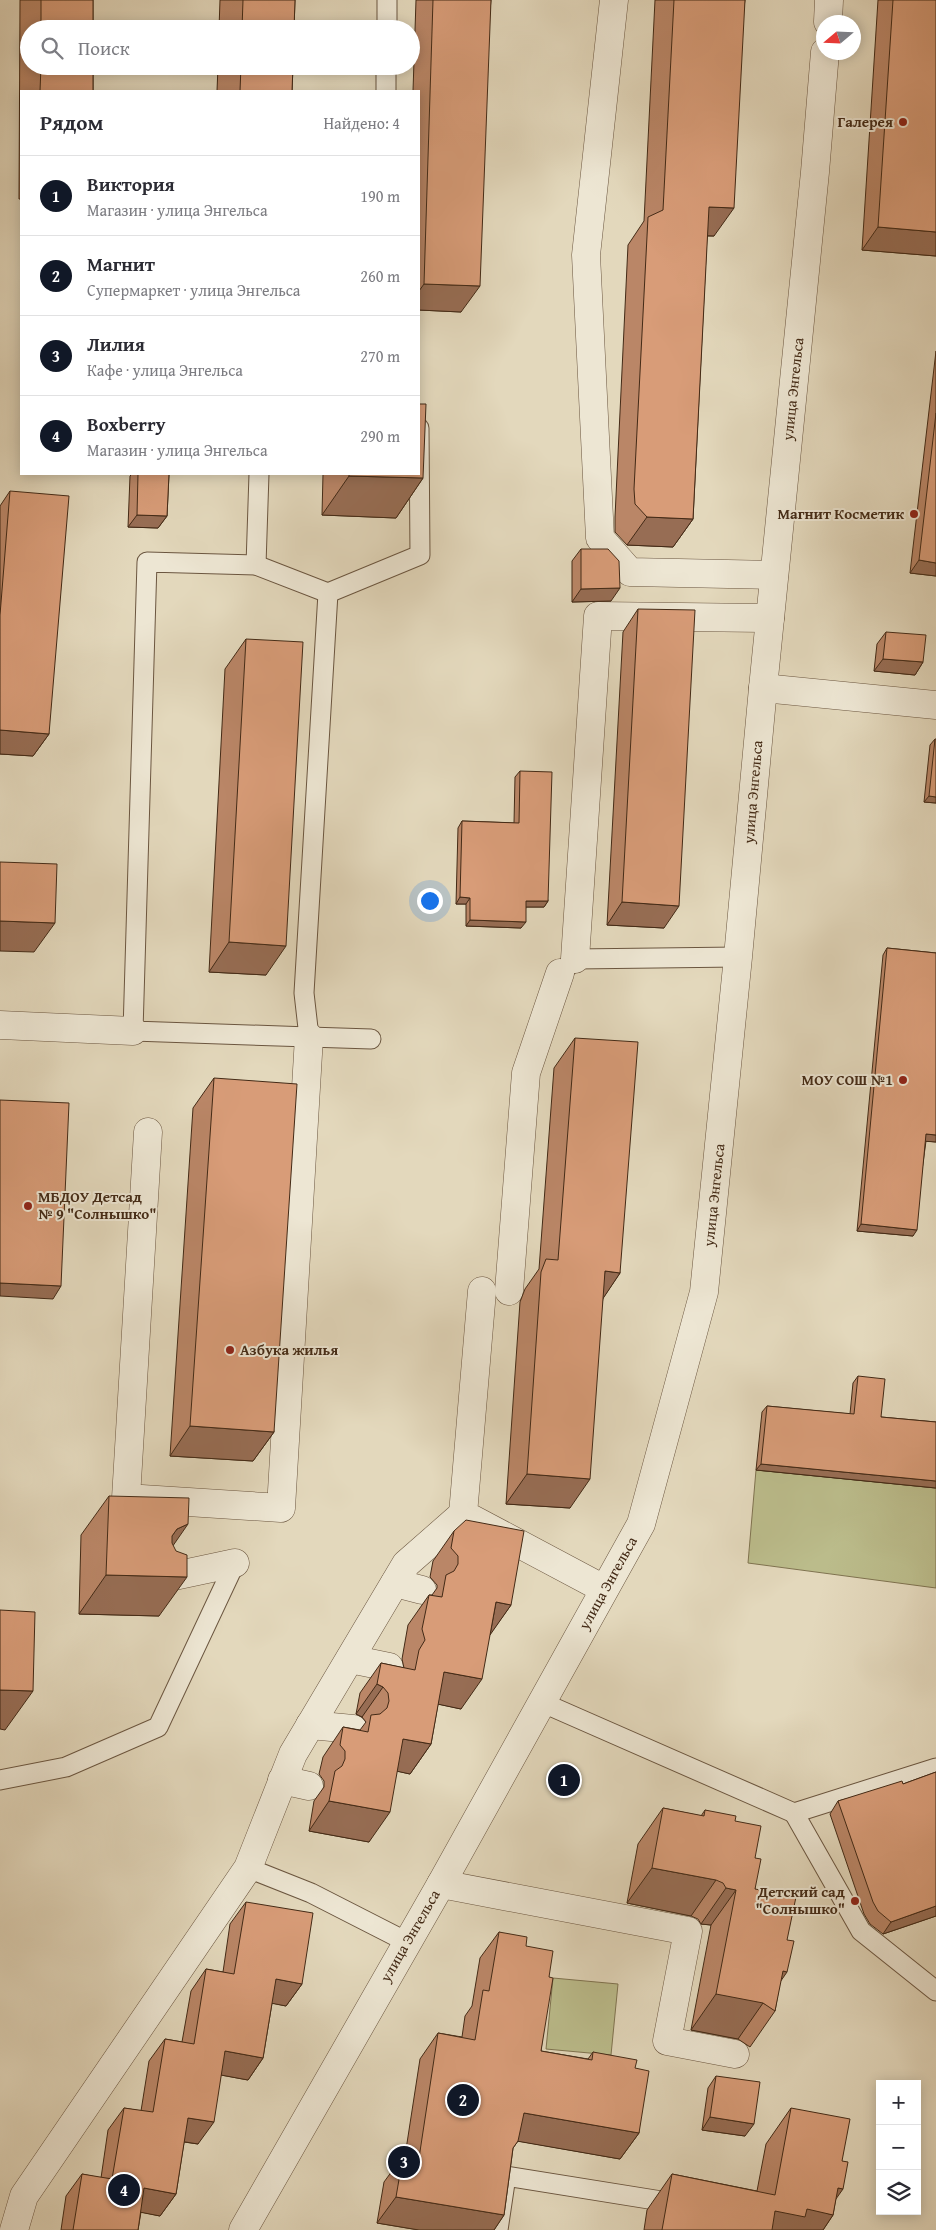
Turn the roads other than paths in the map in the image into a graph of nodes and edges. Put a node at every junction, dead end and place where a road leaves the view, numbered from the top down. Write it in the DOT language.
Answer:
graph roads {
  1 [pos="387,0"];
  2 [pos="614,0"];
  3 [pos="829,0"];
  4 [pos="828,15"];
  5 [pos="387,20"];
  6 [pos="824,60"];
  7 [pos="386,75"];
  8 [pos="386,90"];
  9 [pos="259,475"];
  10 [pos="419,475"];
  11 [pos="256,565"];
  12 [pos="774,575"];
  13 [pos="328,593"];
  14 [pos="770,618"];
  15 [pos="763,688"];
  16 [pos="936,705"];
  17 [pos="738,957"];
  18 [pos="568,966"];
  19 [pos="0,1025"];
  20 [pos="133,1031"];
  21 [pos="309,1037"];
  22 [pos="371,1039"];
  23 [pos="148,1132"];
  24 [pos="482,1291"];
  25 [pos="509,1291"];
  26 [pos="463,1514"];
  27 [pos="235,1563"];
  28 [pos="160,1579"];
  29 [pos="395,1584"];
  30 [pos="604,1589"];
  31 [pos="422,1590"];
  32 [pos="350,1659"];
  33 [pos="389,1667"];
  34 [pos="541,1702"];
  35 [pos="310,1724"];
  36 [pos="353,1729"];
  37 [pos="936,1768"];
  38 [pos="0,1780"];
  39 [pos="282,1780"];
  40 [pos="309,1786"];
  41 [pos="794,1813"];
  42 [pos="248,1868"];
  43 [pos="441,1884"];
  44 [pos="407,1942"];
  45 [pos="936,1991"];
  46 [pos="735,2054"];
  47 [pos="702,2207"];
  48 [pos="14,2230"];
  49 [pos="243,2230"];
  50 [pos="498,2230"];
  1 -- 5 [label="lane"];
  2 -- 12 [label="street"];
  3 -- 4 [label="street"];
  6 -- 12 [label="street, улица Энгельса"];
  7 -- 8 [label="lane"];
  9 -- 11 [label="lane"];
  10 -- 13 [label="lane"];
  11 -- 13 [label="lane"];
  11 -- 20 [label="lane"];
  12 -- 14 [label="street, улица Энгельса"];
  13 -- 21 [label="lane"];
  14 -- 15 [label="street, улица Энгельса"];
  14 -- 18 [label="street"];
  15 -- 16 [label="street"];
  15 -- 17 [label="street, улица Энгельса"];
  17 -- 18 [label="lane"];
  17 -- 30 [label="street, улица Энгельса"];
  18 -- 25 [label="street"];
  19 -- 20 [label="street"];
  20 -- 21 [label="lane"];
  21 -- 22 [label="lane"];
  21 -- 23 [label="street"];
  24 -- 26 [label="street"];
  26 -- 29 [label="street"];
  26 -- 30 [label="street"];
  27 -- 28 [label="street"];
  27 -- 38 [label="lane"];
  29 -- 31 [label="street"];
  29 -- 32 [label="street"];
  30 -- 34 [label="street, улица Энгельса"];
  32 -- 33 [label="street"];
  32 -- 35 [label="street"];
  34 -- 41 [label="lane"];
  34 -- 43 [label="street, улица Энгельса"];
  35 -- 36 [label="street"];
  35 -- 39 [label="street"];
  37 -- 41 [label="lane"];
  39 -- 40 [label="street"];
  39 -- 42 [label="street"];
  41 -- 45 [label="lane"];
  42 -- 44 [label="lane"];
  42 -- 48 [label="street"];
  43 -- 44 [label="street, улица Энгельса"];
  43 -- 46 [label="street"];
  44 -- 49 [label="street, улица Энгельса"];
  47 -- 50 [label="lane"];
}
